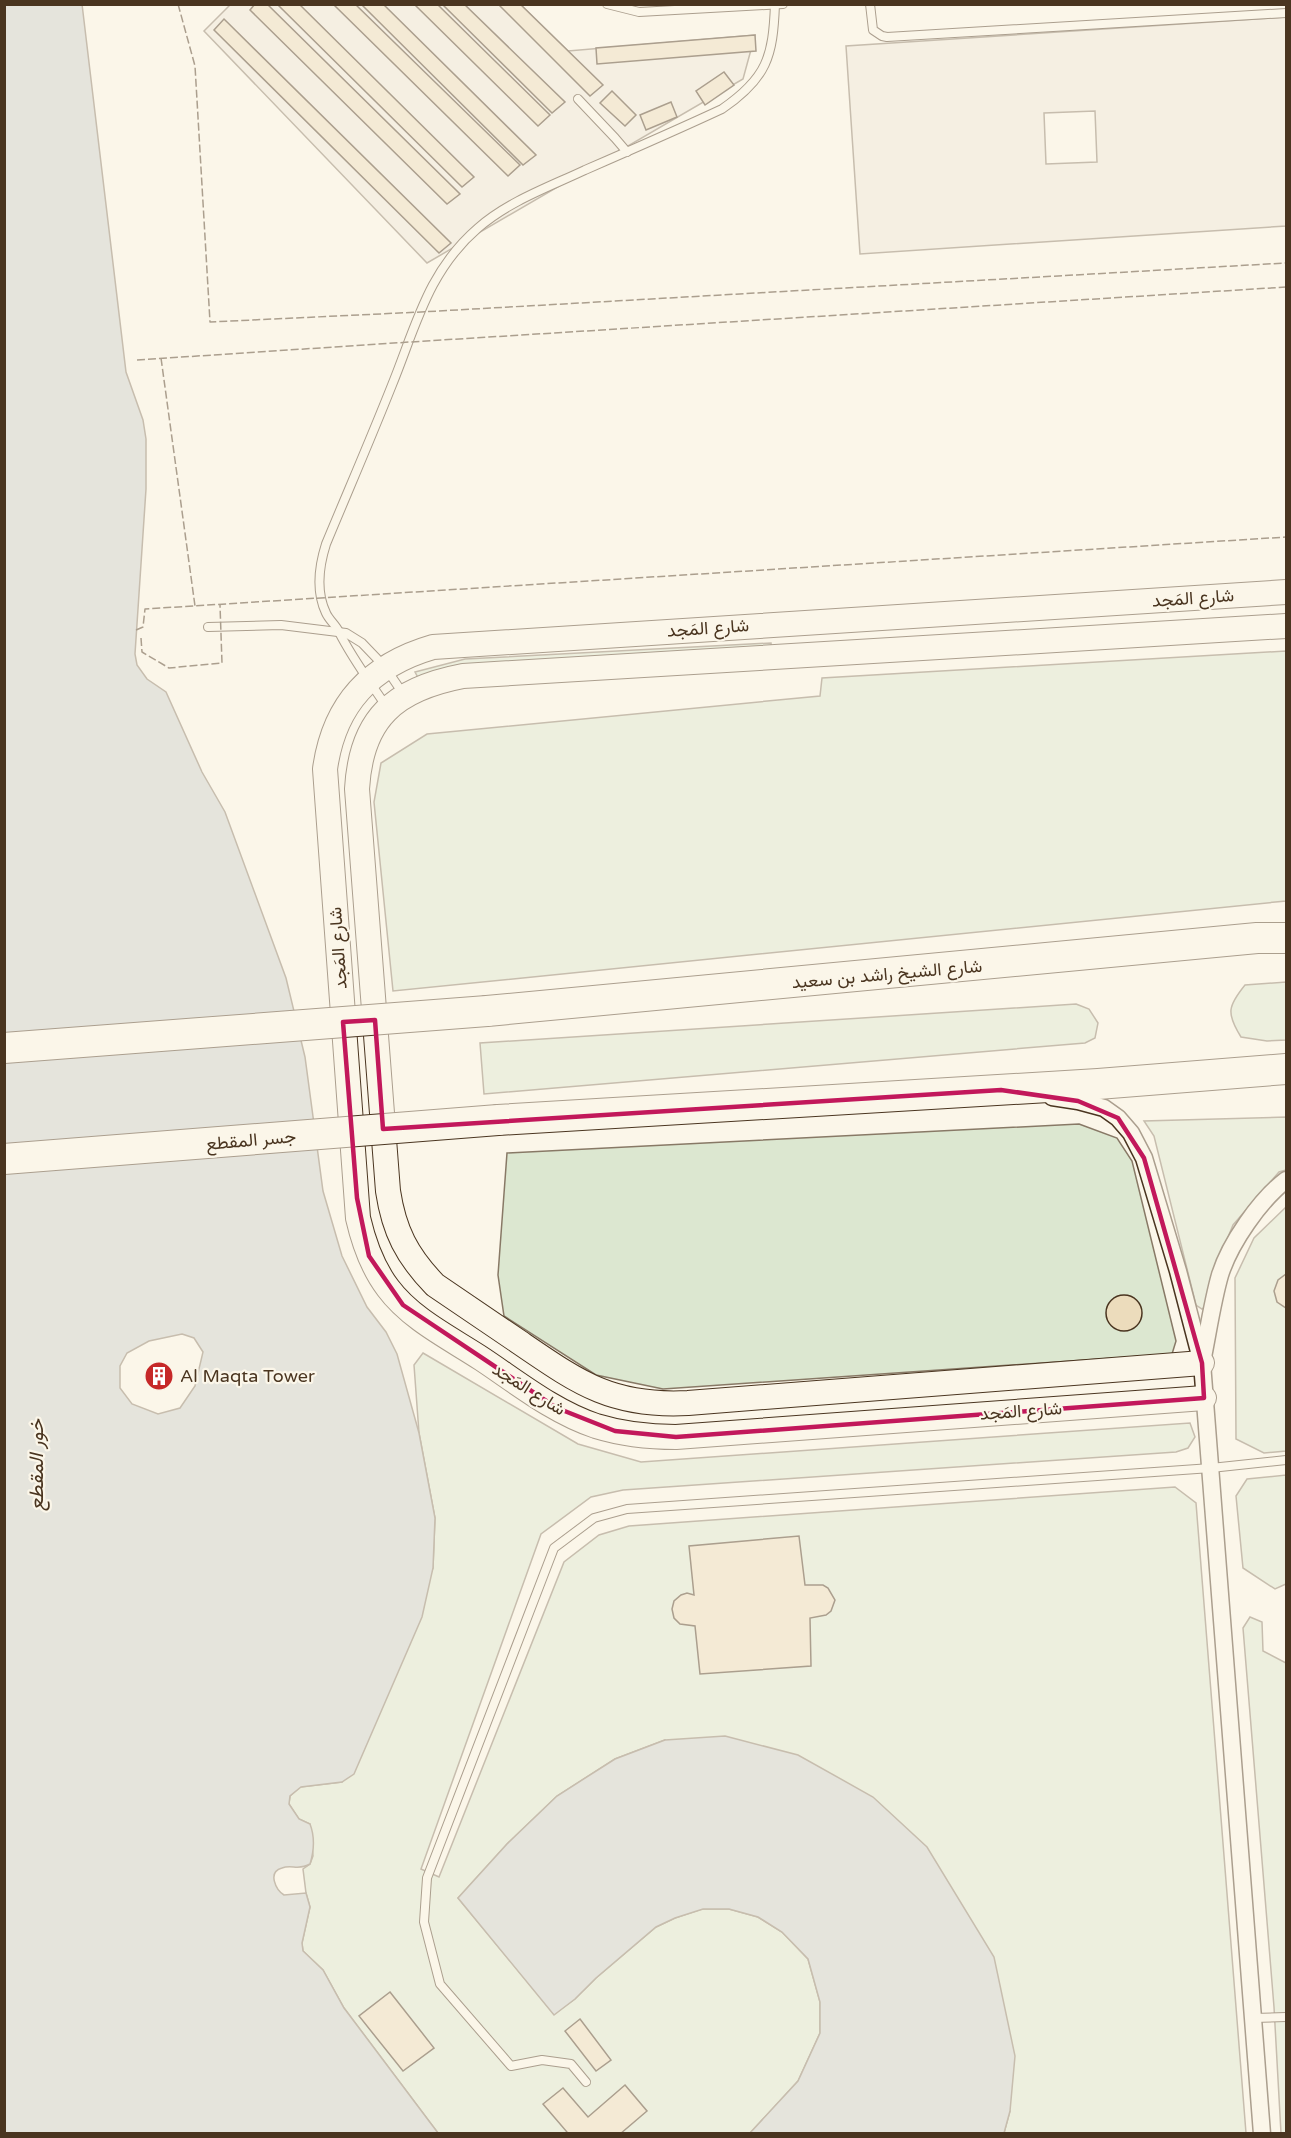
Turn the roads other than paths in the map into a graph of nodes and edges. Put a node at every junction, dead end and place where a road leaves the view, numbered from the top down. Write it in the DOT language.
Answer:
graph roads {
  1 [pos="607,4"];
  2 [pos="783,4"];
  3 [pos="870,4"];
  4 [pos="775,5"];
  5 [pos="1287,13"];
  6 [pos="578,99"];
  7 [pos="627,152"];
  8 [pos="1287,592"];
  9 [pos="1287,626"];
  10 [pos="208,627"];
  11 [pos="339,631"];
  12 [pos="377,674"];
  13 [pos="396,702"];
  14 [pos="1277,937"];
  15 [pos="4,1048"];
  16 [pos="1287,1069"];
  17 [pos="1098,1084"];
  18 [pos="1287,1084"];
  19 [pos="1001,1090"];
  20 [pos="4,1159"];
  21 [pos="1287,1180"];
  22 [pos="1202,1363"];
  23 [pos="1204,1398"];
  24 [pos="1287,1460"];
  25 [pos="1211,1468"];
  26 [pos="1287,2017"];
  27 [pos="1254,2018"];
  28 [pos="586,2082"];
  29 [pos="1262,2133"];
  1 -- 4 [label="lane"];
  2 -- 4 [label="lane"];
  3 -- 5 [label="lane"];
  4 -- 7 [label="lane"];
  6 -- 7 [label="lane"];
  7 -- 11 [label="lane"];
  8 -- 12 [label="street, شارع المَجد"];
  9 -- 13 [label="street, شارع المَجد"];
  10 -- 11 [label="lane"];
  11 -- 12 [label="lane"];
  11 -- 12 [label="lane"];
  12 -- 13 [label="lane"];
  12 -- 13 [label="lane"];
  12 -- 23 [label="street, شارع المَجد"];
  13 -- 22 [label="street, شارع المَجد"];
  14 -- 15 [label="highway, شارع الشيخ راشد بن سعيد, bridge"];
  16 -- 17 [label="highway"];
  17 -- 18 [label="highway"];
  17 -- 19 [label="highway"];
  19 -- 20 [label="highway, جسر المقطع, bridge"];
  19 -- 22 [label="street"];
  21 -- 22 [label="street"];
  22 -- 23 [label="street"];
  23 -- 25 [label="street"];
  24 -- 25 [label="lane"];
  25 -- 27 [label="street"];
  25 -- 28 [label="lane"];
  26 -- 27 [label="lane"];
  27 -- 29 [label="street"];
}
